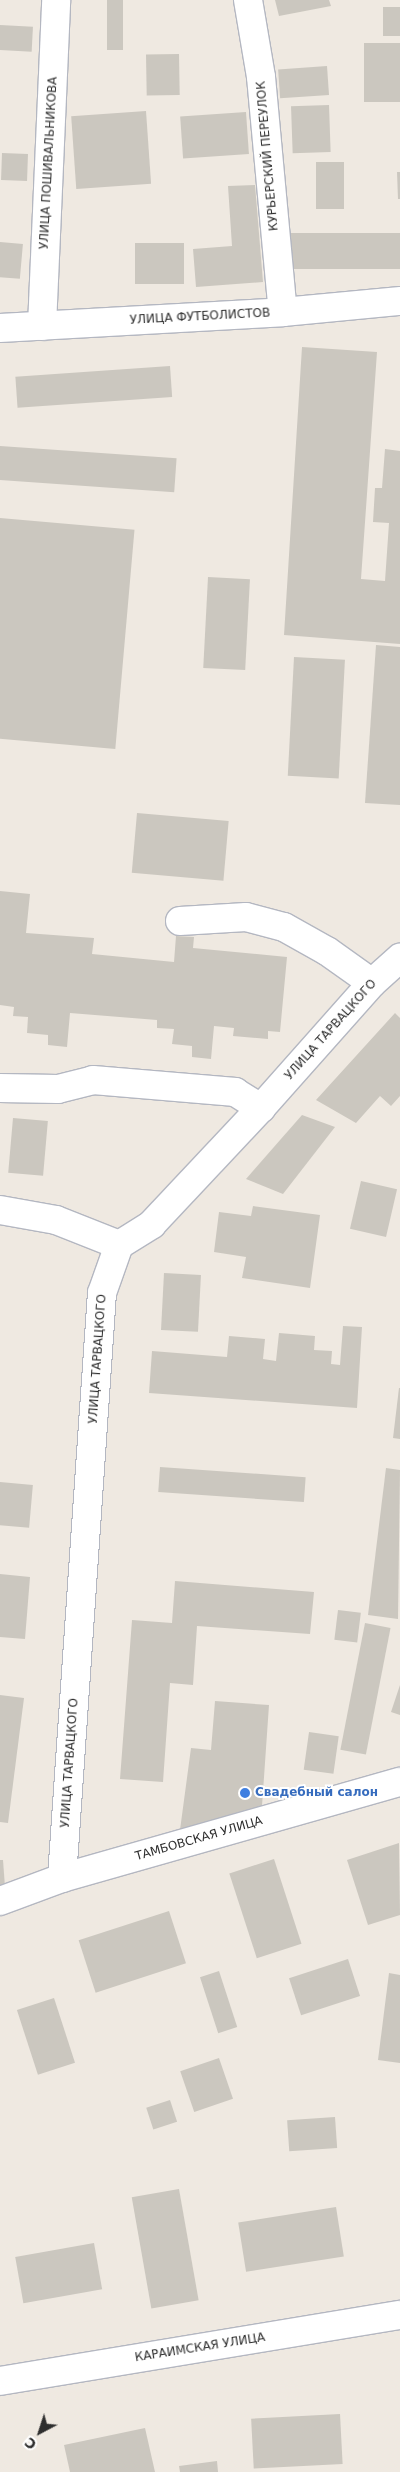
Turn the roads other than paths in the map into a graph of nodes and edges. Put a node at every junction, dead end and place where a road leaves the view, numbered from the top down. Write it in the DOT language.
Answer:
graph roads {
  1 [pos="56,0"];
  2 [pos="248,0"];
  3 [pos="400,301"];
  4 [pos="283,312"];
  5 [pos="42,326"];
  6 [pos="0,328"];
  7 [pos="180,921"];
  8 [pos="400,958"];
  9 [pos="372,983"];
  10 [pos="0,1088"];
  11 [pos="261,1108"];
  12 [pos="0,1210"];
  13 [pos="119,1244"];
  14 [pos="400,1782"];
  15 [pos="62,1878"];
  16 [pos="0,1901"];
  17 [pos="400,2315"];
  18 [pos="0,2380"];
  1 -- 5 [label="street, УЛИЦА ПОШИВАЛЬНИКОВА"];
  2 -- 4 [label="street, КУРЬЕРСКИЙ ПЕРЕУЛОК"];
  3 -- 4 [label="street, УЛИЦА ФУТБОЛИСТОВ"];
  4 -- 5 [label="street, УЛИЦА ФУТБОЛИСТОВ"];
  5 -- 6 [label="street, УЛИЦА ФУТБОЛИСТОВ"];
  7 -- 9 [label="street"];
  8 -- 9 [label="street, УЛИЦА ТАРВАЦКОГО"];
  9 -- 11 [label="street, УЛИЦА ТАРВАЦКОГО"];
  10 -- 11 [label="street"];
  11 -- 13 [label="street, УЛИЦА ТАРВАЦКОГО"];
  12 -- 13 [label="street"];
  13 -- 15 [label="street, УЛИЦА ТАРВАЦКОГО"];
  14 -- 15 [label="street, ТАМБОВСКАЯ УЛИЦА"];
  15 -- 16 [label="street, ТАМБОВСКАЯ УЛИЦА"];
  17 -- 18 [label="street, КАРАИМСКАЯ УЛИЦА"];
}
